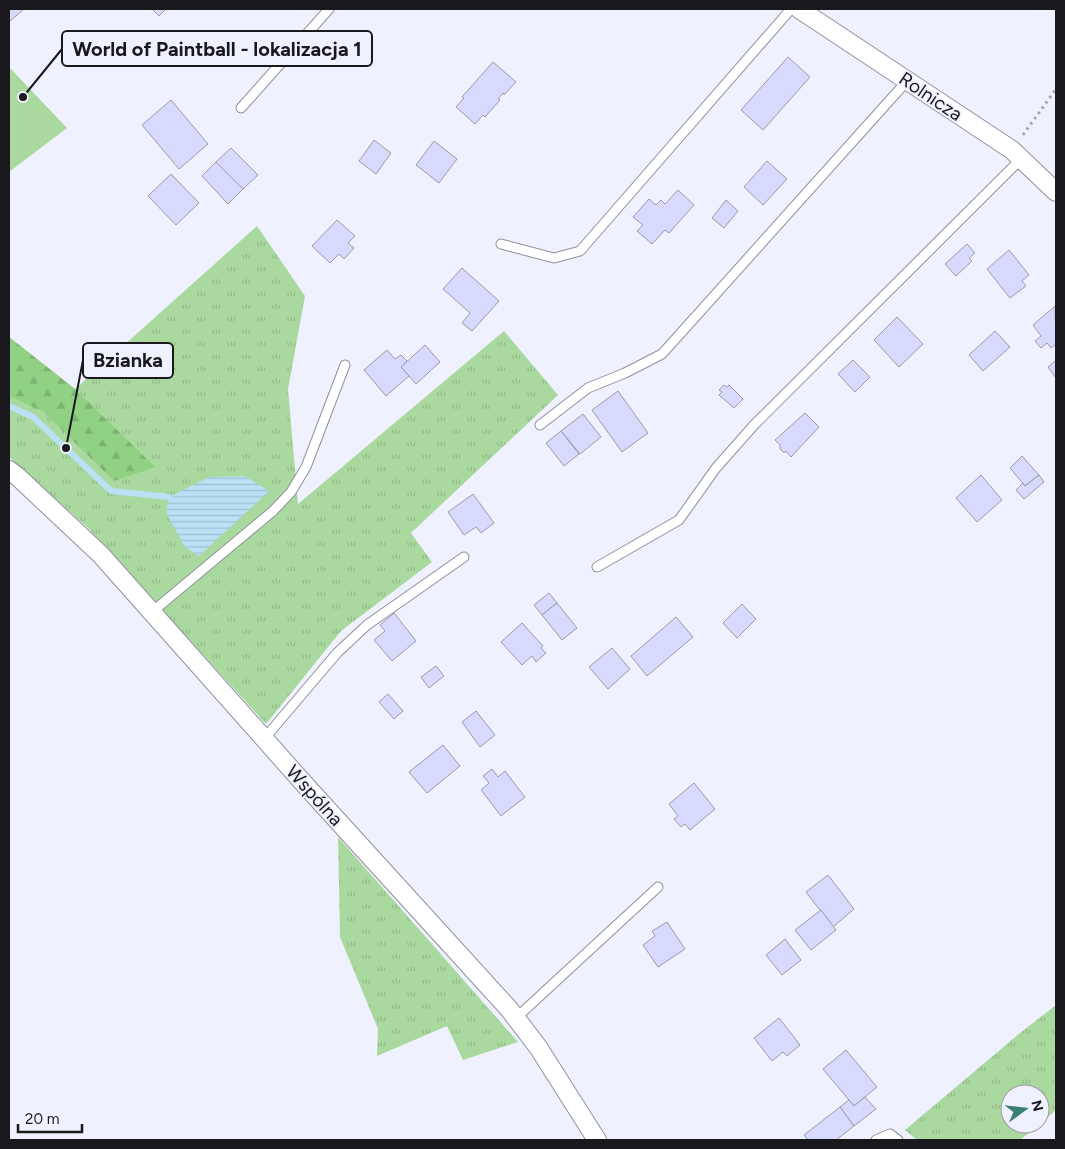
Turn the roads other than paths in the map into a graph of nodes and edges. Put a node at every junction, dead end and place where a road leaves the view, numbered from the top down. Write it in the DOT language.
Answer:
graph roads {
  1 [pos="329,9"];
  2 [pos="791,9"];
  3 [pos="799,9"];
  4 [pos="908,81"];
  5 [pos="241,108"];
  6 [pos="1017,154"];
  7 [pos="1056,192"];
  8 [pos="501,244"];
  9 [pos="345,365"];
  10 [pos="540,425"];
  11 [pos="9,470"];
  12 [pos="464,557"];
  13 [pos="597,568"];
  14 [pos="152,612"];
  15 [pos="264,738"];
  16 [pos="658,887"];
  17 [pos="516,1018"];
  18 [pos="597,1140"];
  19 [pos="876,1140"];
  20 [pos="898,1140"];
  1 -- 5 [label="lane"];
  2 -- 8 [label="lane"];
  3 -- 4 [label="street, Rolnicza"];
  4 -- 6 [label="street, Rolnicza"];
  4 -- 10 [label="lane"];
  6 -- 7 [label="street, Rolnicza"];
  6 -- 13 [label="lane"];
  9 -- 14 [label="lane"];
  11 -- 14 [label="street, Wspólna"];
  12 -- 15 [label="lane"];
  14 -- 15 [label="street, Wspólna"];
  15 -- 17 [label="street, Wspólna"];
  16 -- 17 [label="lane"];
  17 -- 18 [label="street, Wspólna"];
  19 -- 20 [label="lane"];
}
